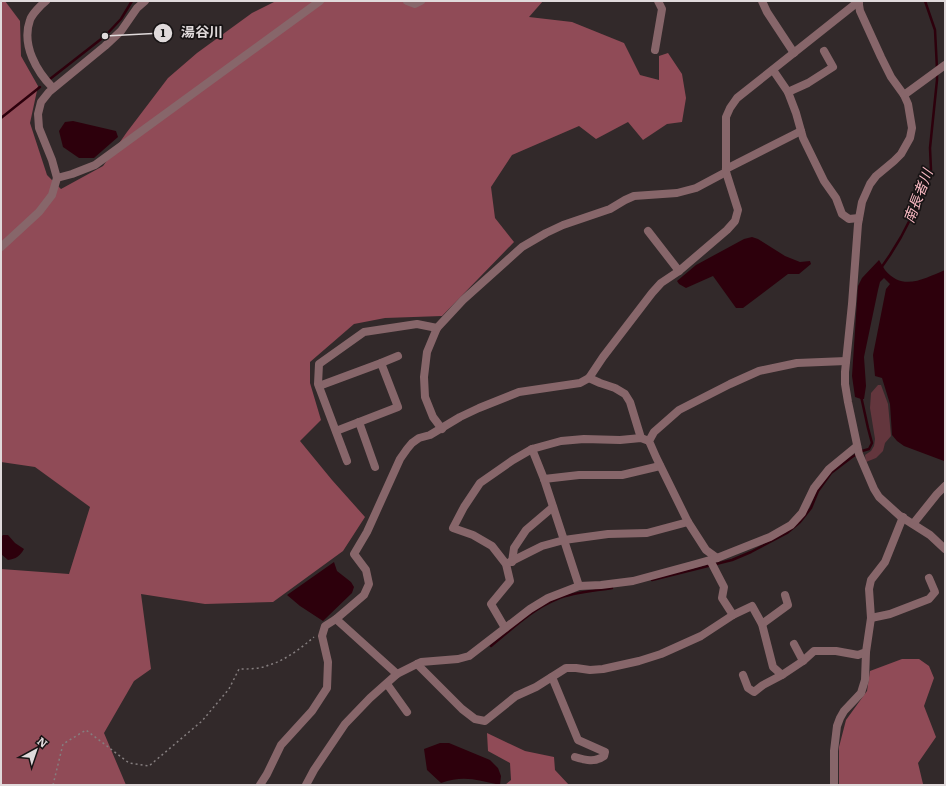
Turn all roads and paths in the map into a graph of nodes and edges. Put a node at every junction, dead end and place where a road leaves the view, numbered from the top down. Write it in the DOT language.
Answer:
graph roads {
  1 [pos="46,1"];
  2 [pos="144,1"];
  3 [pos="320,1"];
  4 [pos="407,1"];
  5 [pos="421,1"];
  6 [pos="658,1"];
  7 [pos="762,1"];
  8 [pos="859,1"];
  9 [pos="655,50"];
  10 [pos="824,51"];
  11 [pos="794,53"];
  12 [pos="944,65"];
  13 [pos="773,70"];
  14 [pos="53,88"];
  15 [pos="788,92"];
  16 [pos="904,95"];
  17 [pos="801,131"];
  18 [pos="726,171"];
  19 [pos="57,178"];
  20 [pos="859,218"];
  21 [pos="648,230"];
  22 [pos="1,247"];
  23 [pos="679,271"];
  24 [pos="437,328"];
  25 [pos="398,356"];
  26 [pos="846,361"];
  27 [pos="381,363"];
  28 [pos="589,378"];
  29 [pos="319,386"];
  30 [pos="359,422"];
  31 [pos="442,429"];
  32 [pos="336,430"];
  33 [pos="641,438"];
  34 [pos="649,441"];
  35 [pos="857,446"];
  36 [pos="532,449"];
  37 [pos="347,461"];
  38 [pos="660,466"];
  39 [pos="375,467"];
  40 [pos="544,479"];
  41 [pos="945,486"];
  42 [pos="553,507"];
  43 [pos="903,517"];
  44 [pos="688,522"];
  45 [pos="913,524"];
  46 [pos="564,540"];
  47 [pos="945,548"];
  48 [pos="713,559"];
  49 [pos="509,563"];
  50 [pos="929,578"];
  51 [pos="579,586"];
  52 [pos="785,595"];
  53 [pos="733,615"];
  54 [pos="871,618"];
  55 [pos="336,619"];
  56 [pos="762,624"];
  57 [pos="324,628"];
  58 [pos="505,628"];
  59 [pos="794,644"];
  60 [pos="866,652"];
  61 [pos="803,661"];
  62 [pos="417,664"];
  63 [pos="397,674"];
  64 [pos="743,675"];
  65 [pos="782,675"];
  66 [pos="552,677"];
  67 [pos="387,684"];
  68 [pos="407,712"];
  69 [pos="575,757"];
  70 [pos="53,785"];
  71 [pos="260,785"];
  72 [pos="306,785"];
  73 [pos="834,785"];
  1 -- 14 [label="street"];
  2 -- 14 [label="street"];
  3 -- 19 [label="street"];
  4 -- 5 [label="street"];
  6 -- 9 [label="street"];
  7 -- 11 [label="street"];
  8 -- 11 [label="street"];
  8 -- 16 [label="street"];
  10 -- 15 [label="street"];
  11 -- 13 [label="street"];
  12 -- 16 [label="street"];
  13 -- 15 [label="street"];
  13 -- 18 [label="street"];
  14 -- 19 [label="street"];
  15 -- 17 [label="street"];
  16 -- 20 [label="street"];
  17 -- 18 [label="street"];
  17 -- 20 [label="street"];
  18 -- 23 [label="street"];
  18 -- 24 [label="street"];
  19 -- 22 [label="street"];
  20 -- 26 [label="street"];
  21 -- 23 [label="street"];
  23 -- 28 [label="street"];
  24 -- 29 [label="street"];
  24 -- 31 [label="street"];
  25 -- 27 [label="street"];
  26 -- 34 [label="street"];
  26 -- 35 [label="street"];
  27 -- 29 [label="street"];
  27 -- 30 [label="street"];
  28 -- 31 [label="street"];
  28 -- 33 [label="street"];
  29 -- 32 [label="street"];
  30 -- 32 [label="street"];
  30 -- 39 [label="street"];
  31 -- 55 [label="street"];
  32 -- 37 [label="street"];
  33 -- 34 [label="street"];
  33 -- 36 [label="street"];
  34 -- 38 [label="street"];
  35 -- 43 [label="street"];
  35 -- 48 [label="street"];
  36 -- 40 [label="street"];
  36 -- 49 [label="street"];
  38 -- 40 [label="street"];
  38 -- 44 [label="street"];
  40 -- 42 [label="street"];
  41 -- 45 [label="street"];
  42 -- 46 [label="street"];
  42 -- 49 [label="street"];
  43 -- 45 [label="street"];
  43 -- 54 [label="street"];
  44 -- 46 [label="street"];
  44 -- 48 [label="street"];
  45 -- 47 [label="street"];
  46 -- 49 [label="street"];
  46 -- 51 [label="street"];
  48 -- 51 [label="street"];
  48 -- 53 [label="street"];
  49 -- 58 [label="street"];
  50 -- 54 [label="street"];
  51 -- 58 [label="street"];
  52 -- 56 [label="street"];
  53 -- 56 [label="street"];
  53 -- 66 [label="street"];
  54 -- 60 [label="street"];
  55 -- 57 [label="street"];
  55 -- 63 [label="street"];
  56 -- 65 [label="street"];
  57 -- 70 [label="path"];
  57 -- 71 [label="street"];
  58 -- 62 [label="street"];
  59 -- 61 [label="street"];
  60 -- 61 [label="street"];
  60 -- 73 [label="street"];
  61 -- 65 [label="street"];
  62 -- 63 [label="street"];
  62 -- 66 [label="street"];
  63 -- 67 [label="street"];
  64 -- 65 [label="street"];
  66 -- 69 [label="street"];
  67 -- 68 [label="street"];
  67 -- 72 [label="street"];
}
